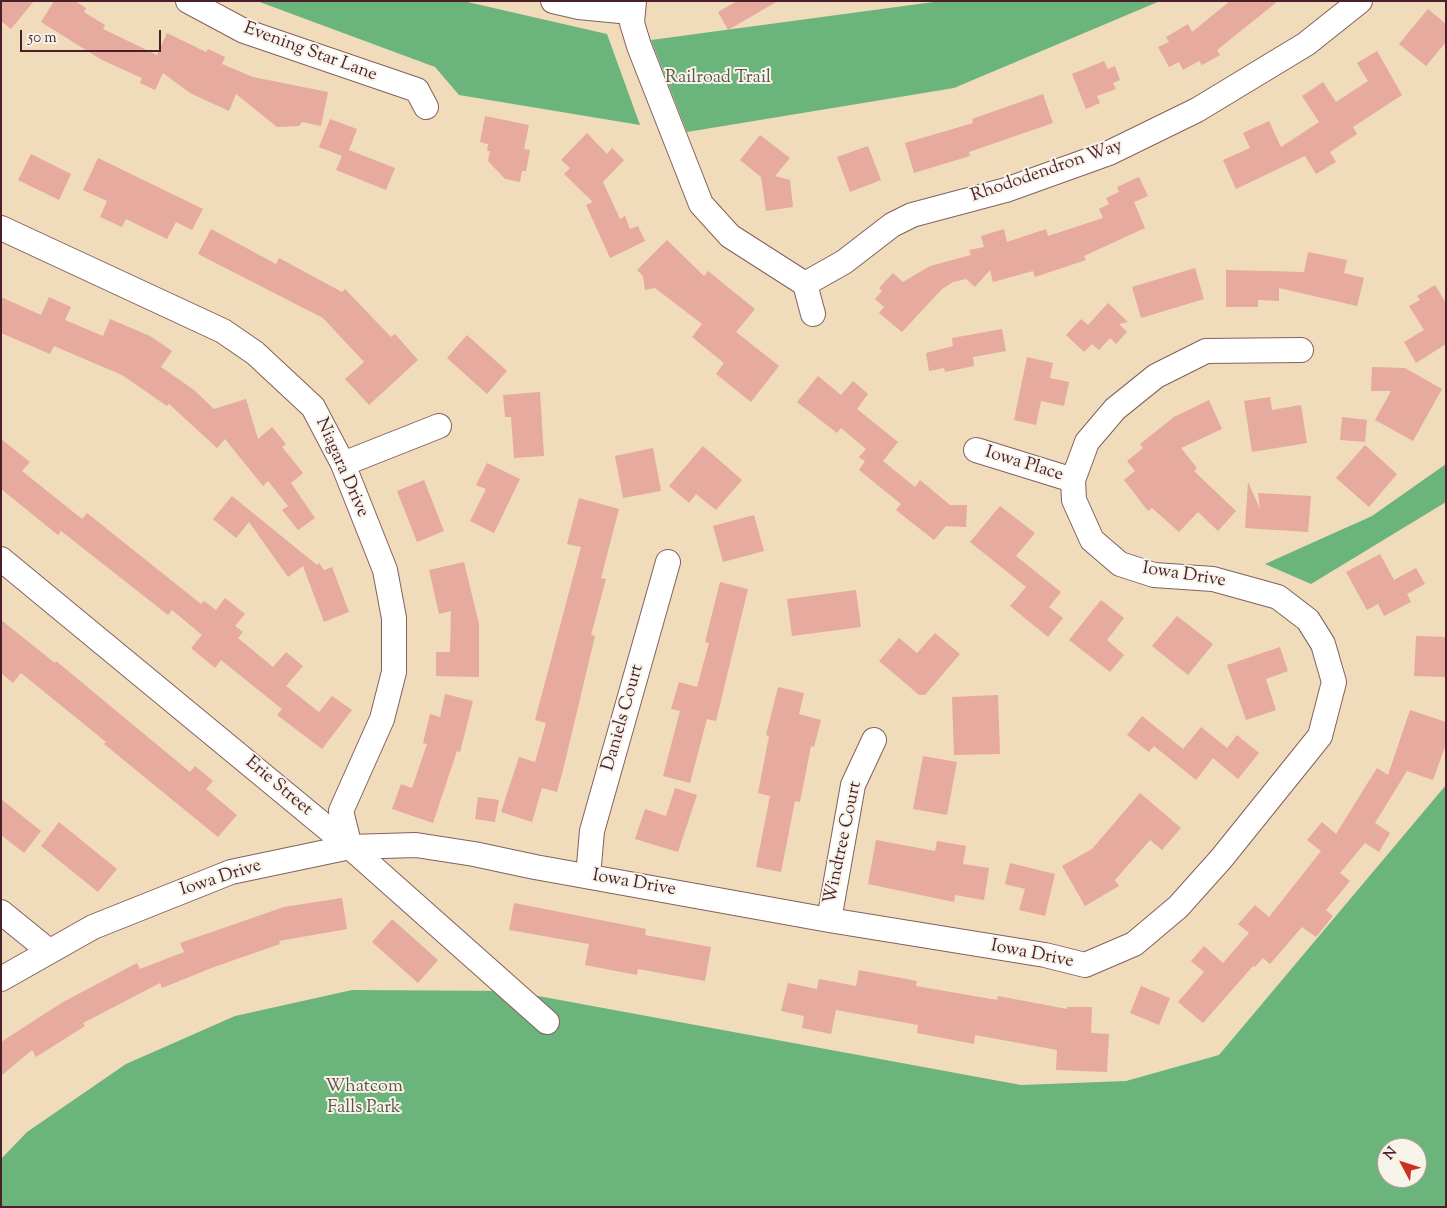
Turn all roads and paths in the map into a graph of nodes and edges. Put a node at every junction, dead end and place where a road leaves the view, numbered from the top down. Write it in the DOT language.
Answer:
graph roads {
  1 [pos="188,1"];
  2 [pos="552,1"];
  3 [pos="628,1"];
  4 [pos="634,1"];
  5 [pos="1360,1"];
  6 [pos="426,107"];
  7 [pos="1,228"];
  8 [pos="806,284"];
  9 [pos="813,314"];
  10 [pos="1301,350"];
  11 [pos="439,426"];
  12 [pos="976,450"];
  13 [pos="343,464"];
  14 [pos="1073,480"];
  15 [pos="1,559"];
  16 [pos="668,562"];
  17 [pos="874,740"];
  18 [pos="350,847"];
  19 [pos="588,876"];
  20 [pos="1,912"];
  21 [pos="828,920"];
  22 [pos="49,951"];
  23 [pos="1,979"];
  24 [pos="547,1022"];
  1 -- 6 [label="street, Evening Star Lane"];
  2 -- 3 [label="street"];
  4 -- 8 [label="street"];
  5 -- 8 [label="street, Rhododendron Way"];
  7 -- 13 [label="street, Niagara Drive"];
  8 -- 9 [label="street"];
  10 -- 14 [label="street, Iowa Drive"];
  11 -- 13 [label="street"];
  12 -- 14 [label="street, Iowa Place"];
  13 -- 18 [label="street, Niagara Drive"];
  14 -- 21 [label="street, Iowa Drive"];
  15 -- 18 [label="street, Erie Street"];
  16 -- 19 [label="street, Daniels Court"];
  17 -- 21 [label="street, Windtree Court"];
  18 -- 19 [label="street, Iowa Drive"];
  18 -- 22 [label="street, Iowa Drive"];
  18 -- 24 [label="street, Erie Street"];
  19 -- 21 [label="street, Iowa Drive"];
  20 -- 22 [label="street"];
  22 -- 23 [label="street, Iowa Drive"];
}
